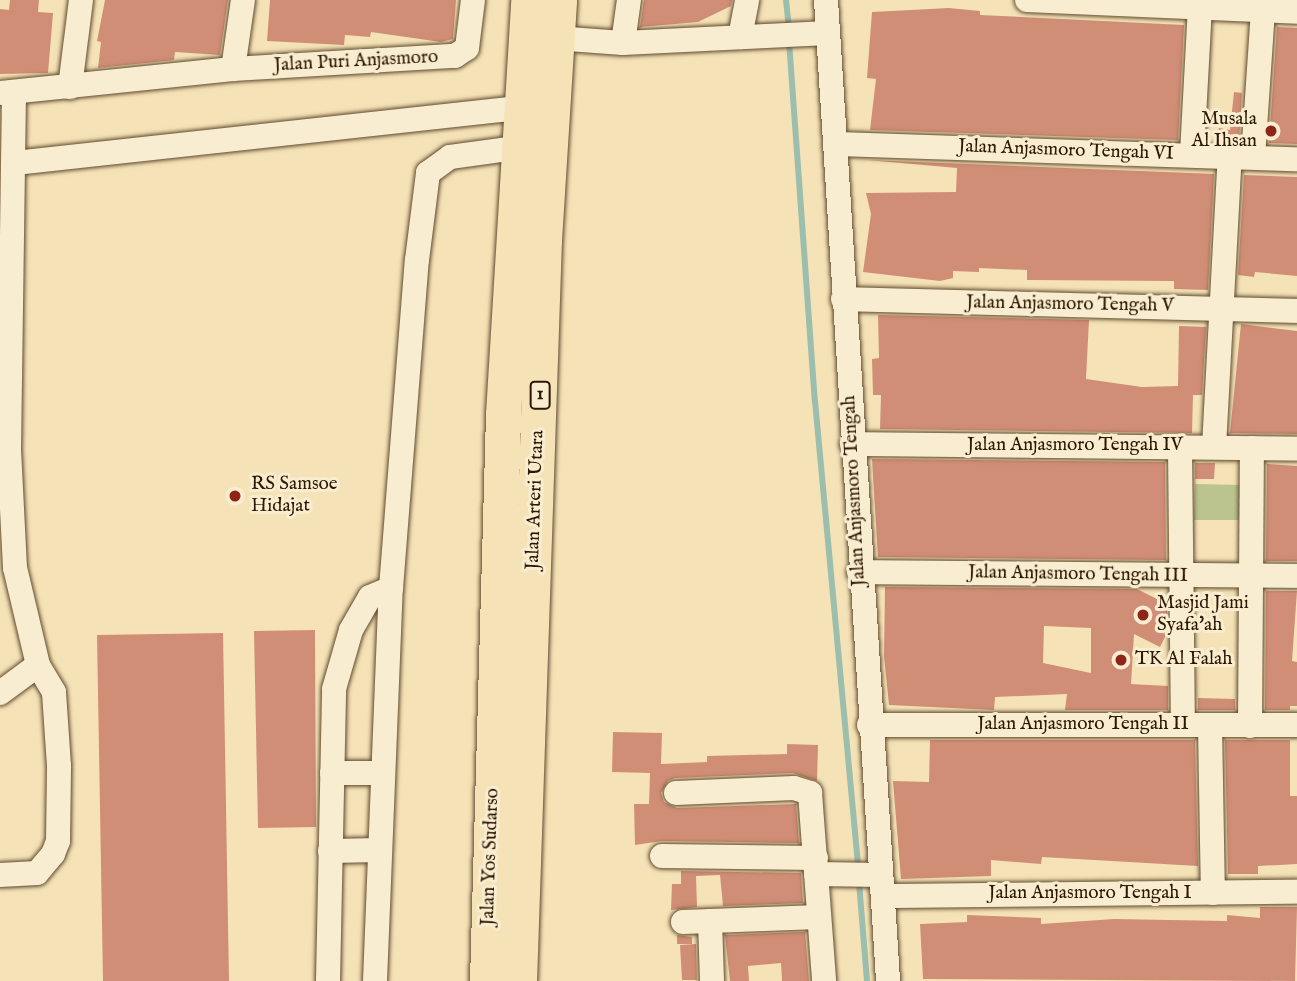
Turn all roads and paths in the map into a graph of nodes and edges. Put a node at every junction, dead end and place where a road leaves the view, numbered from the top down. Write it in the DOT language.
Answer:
graph roads {
  1 [pos="81,0"];
  2 [pos="243,0"];
  3 [pos="473,0"];
  4 [pos="528,0"];
  5 [pos="559,0"];
  6 [pos="629,0"];
  7 [pos="747,0"];
  8 [pos="826,0"];
  9 [pos="1027,0"];
  10 [pos="1200,8"];
  11 [pos="1263,10"];
  12 [pos="1297,12"];
  13 [pos="819,33"];
  14 [pos="748,37"];
  15 [pos="555,38"];
  16 [pos="623,43"];
  17 [pos="233,69"];
  18 [pos="70,86"];
  19 [pos="7,92"];
  20 [pos="519,108"];
  21 [pos="835,144"];
  22 [pos="516,148"];
  23 [pos="1192,154"];
  24 [pos="1241,157"];
  25 [pos="1297,159"];
  26 [pos="15,163"];
  27 [pos="843,299"];
  28 [pos="1222,309"];
  29 [pos="1297,310"];
  30 [pos="852,444"];
  31 [pos="1180,447"];
  32 [pos="1214,447"];
  33 [pos="1252,448"];
  34 [pos="1297,449"];
  35 [pos="859,572"];
  36 [pos="1184,576"];
  37 [pos="1249,576"];
  38 [pos="1297,576"];
  39 [pos="391,588"];
  40 [pos="37,664"];
  41 [pos="0,694"];
  42 [pos="869,725"];
  43 [pos="1184,725"];
  44 [pos="1297,725"];
  45 [pos="1210,726"];
  46 [pos="1250,726"];
  47 [pos="495,732"];
  48 [pos="332,773"];
  49 [pos="383,773"];
  50 [pos="524,790"];
  51 [pos="676,793"];
  52 [pos="380,850"];
  53 [pos="330,851"];
  54 [pos="662,856"];
  55 [pos="816,866"];
  56 [pos="0,875"];
  57 [pos="882,885"];
  58 [pos="1297,892"];
  59 [pos="1213,893"];
  60 [pos="819,917"];
  61 [pos="710,921"];
  62 [pos="683,922"];
  63 [pos="328,981"];
  64 [pos="375,981"];
  65 [pos="487,981"];
  66 [pos="519,981"];
  67 [pos="712,981"];
  68 [pos="824,981"];
  69 [pos="888,981"];
  1 -- 18 [label="street"];
  2 -- 17 [label="street"];
  3 -- 17 [label="street, Jalan Puri Anjasmoro"];
  4 -- 20 [label="highway, Jalan Arteri Utara / 1"];
  5 -- 15 [label="highway, Jalan Arteri Utara / 1"];
  6 -- 16 [label="street"];
  7 -- 14 [label="street"];
  8 -- 13 [label="street, Jalan Anjasmoro Tengah"];
  9 -- 10 [label="street"];
  10 -- 11 [label="street"];
  10 -- 23 [label="street"];
  11 -- 12 [label="street"];
  11 -- 24 [label="street"];
  13 -- 14 [label="street"];
  13 -- 21 [label="street, Jalan Anjasmoro Tengah"];
  14 -- 16 [label="street"];
  15 -- 16 [label="street"];
  15 -- 50 [label="highway, Jalan Arteri Utara / 1"];
  17 -- 18 [label="street, Jalan Puri Anjasmoro"];
  18 -- 19 [label="street, Jalan Puri Anjasmoro"];
  19 -- 26 [label="street"];
  20 -- 22 [label="highway, Jalan Arteri Utara / 1"];
  20 -- 26 [label="street"];
  21 -- 23 [label="street, Jalan Anjasmoro Tengah VI"];
  21 -- 27 [label="street, Jalan Anjasmoro Tengah"];
  22 -- 39 [label="street"];
  22 -- 47 [label="highway, Jalan Arteri Utara / 1"];
  23 -- 24 [label="street, Jalan Anjasmoro Tengah VI"];
  24 -- 25 [label="street, Jalan Anjasmoro Tengah VI"];
  24 -- 28 [label="street"];
  26 -- 40 [label="street"];
  27 -- 28 [label="street, Jalan Anjasmoro Tengah V"];
  27 -- 30 [label="street, Jalan Anjasmoro Tengah"];
  28 -- 29 [label="street, Jalan Anjasmoro Tengah V"];
  28 -- 32 [label="street"];
  30 -- 31 [label="street, Jalan Anjasmoro Tengah IV"];
  30 -- 35 [label="street, Jalan Anjasmoro Tengah"];
  31 -- 32 [label="street, Jalan Anjasmoro Tengah IV"];
  31 -- 36 [label="street"];
  32 -- 33 [label="street, Jalan Anjasmoro Tengah IV"];
  33 -- 34 [label="street, Jalan Anjasmoro Tengah IV"];
  33 -- 37 [label="street"];
  35 -- 36 [label="street, Jalan Anjasmoro Tengah III"];
  35 -- 42 [label="street, Jalan Anjasmoro Tengah"];
  36 -- 37 [label="street, Jalan Anjasmoro Tengah III"];
  36 -- 43 [label="street"];
  37 -- 38 [label="street, Jalan Anjasmoro Tengah III"];
  37 -- 46 [label="street"];
  39 -- 48 [label="street"];
  39 -- 49 [label="street"];
  40 -- 41 [label="street"];
  40 -- 56 [label="street"];
  42 -- 43 [label="street, Jalan Anjasmoro Tengah II"];
  42 -- 57 [label="street, Jalan Anjasmoro Tengah"];
  43 -- 45 [label="street, Jalan Anjasmoro Tengah II"];
  44 -- 46 [label="street, Jalan Anjasmoro Tengah II"];
  45 -- 46 [label="street, Jalan Anjasmoro Tengah II"];
  45 -- 59 [label="street"];
  47 -- 65 [label="highway, Jalan Yos Sudarso / 1"];
  48 -- 49 [label="street"];
  48 -- 53 [label="street"];
  49 -- 52 [label="street"];
  50 -- 66 [label="highway, Jalan Yos Sudarso / 1"];
  51 -- 55 [label="street"];
  52 -- 53 [label="street"];
  52 -- 64 [label="street"];
  53 -- 63 [label="street"];
  54 -- 55 [label="street, Jalan Anjasmoro Tengah I"];
  55 -- 57 [label="street, Jalan Anjasmoro Tengah I"];
  55 -- 60 [label="street"];
  57 -- 59 [label="street, Jalan Anjasmoro Tengah I"];
  57 -- 69 [label="street, Jalan Anjasmoro Tengah"];
  58 -- 59 [label="street, Jalan Anjasmoro Tengah I"];
  60 -- 61 [label="street"];
  60 -- 68 [label="street"];
  61 -- 62 [label="street"];
  61 -- 67 [label="street"];
}
